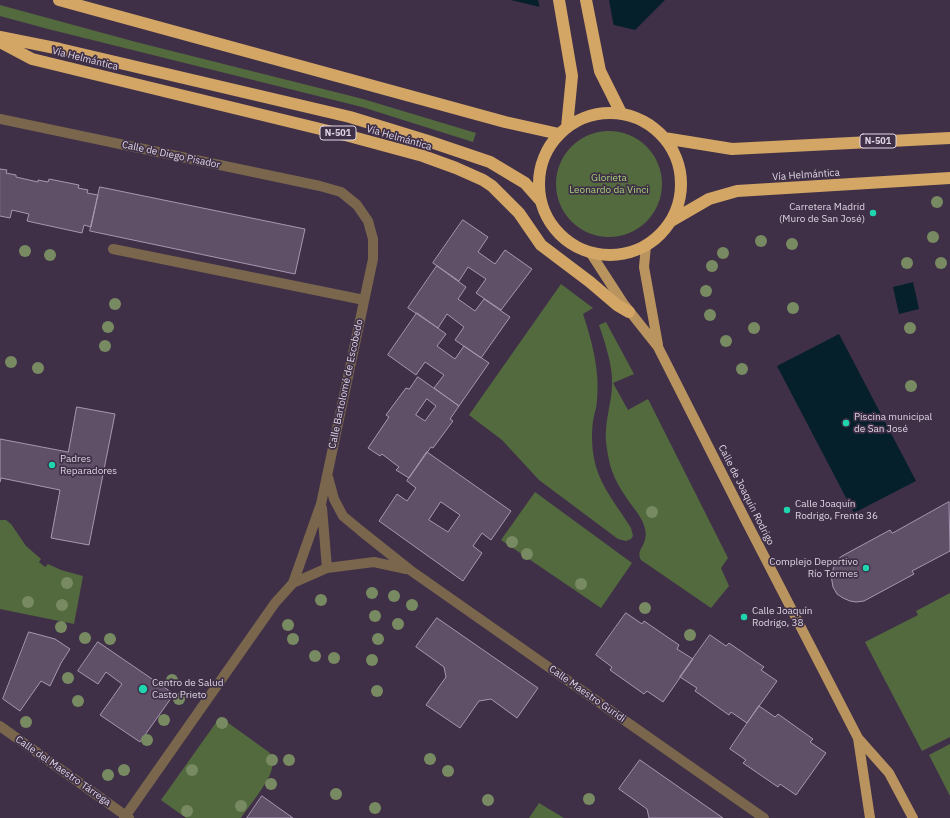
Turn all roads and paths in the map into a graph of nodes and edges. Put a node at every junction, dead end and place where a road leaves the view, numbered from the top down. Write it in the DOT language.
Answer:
graph roads {
  1 [pos="59,0"];
  2 [pos="560,0"];
  3 [pos="586,0"];
  4 [pos="0,37"];
  5 [pos="0,42"];
  6 [pos="621,113"];
  7 [pos="0,119"];
  8 [pos="563,130"];
  9 [pos="664,138"];
  10 [pos="950,138"];
  11 [pos="950,178"];
  12 [pos="341,192"];
  13 [pos="540,200"];
  14 [pos="671,221"];
  15 [pos="646,245"];
  16 [pos="112,249"];
  17 [pos="590,252"];
  18 [pos="364,300"];
  19 [pos="630,312"];
  20 [pos="658,347"];
  21 [pos="327,475"];
  22 [pos="321,504"];
  23 [pos="327,568"];
  24 [pos="410,570"];
  25 [pos="293,583"];
  26 [pos="0,726"];
  27 [pos="858,738"];
  28 [pos="126,817"];
  29 [pos="764,818"];
  30 [pos="870,818"];
  31 [pos="913,818"];
  1 -- 8 [label="highway"];
  2 -- 8 [label="highway"];
  3 -- 6 [label="highway"];
  4 -- 13 [label="highway, Vía Helmántica / N-501"];
  5 -- 19 [label="highway, Vía Helmántica / N-501"];
  6 -- 8 [label="highway, N-501"];
  6 -- 9 [label="highway, N-501"];
  7 -- 12 [label="street, Calle de Diego Pisador"];
  8 -- 13 [label="highway, N-501"];
  9 -- 10 [label="highway, N-501"];
  9 -- 14 [label="highway, N-501"];
  11 -- 14 [label="highway, Vía Helmántica"];
  12 -- 18 [label="street, Calle Bartolomé de Escobedo"];
  13 -- 17 [label="highway, N-501"];
  14 -- 15 [label="highway, N-501"];
  15 -- 17 [label="highway, N-501"];
  15 -- 20 [label="main road, Calle de Joaquín Rodrigo"];
  16 -- 18 [label="street"];
  17 -- 19 [label="main road, Calle de Joaquín Rodrigo"];
  18 -- 21 [label="street, Calle Bartolomé de Escobedo"];
  19 -- 20 [label="main road, Calle de Joaquín Rodrigo"];
  20 -- 27 [label="main road, Calle de Joaquín Rodrigo"];
  21 -- 22 [label="street, Calle Bartolomé de Escobedo"];
  21 -- 24 [label="street, Calle Maestro Guridi"];
  22 -- 23 [label="street"];
  22 -- 25 [label="street, Calle Bartolomé de Escobedo"];
  23 -- 24 [label="street, Calle Maestro Guridi"];
  23 -- 25 [label="street, Calle Bartolomé de Escobedo"];
  24 -- 29 [label="street, Calle Maestro Guridi"];
  25 -- 28 [label="street, Calle Bartolomé de Escobedo"];
  26 -- 28 [label="street, Calle del Maestro Tárrega"];
  27 -- 30 [label="main road, Calle de Joaquín Rodrigo"];
  27 -- 31 [label="main road, Calle de Joaquín Rodrigo"];
}
